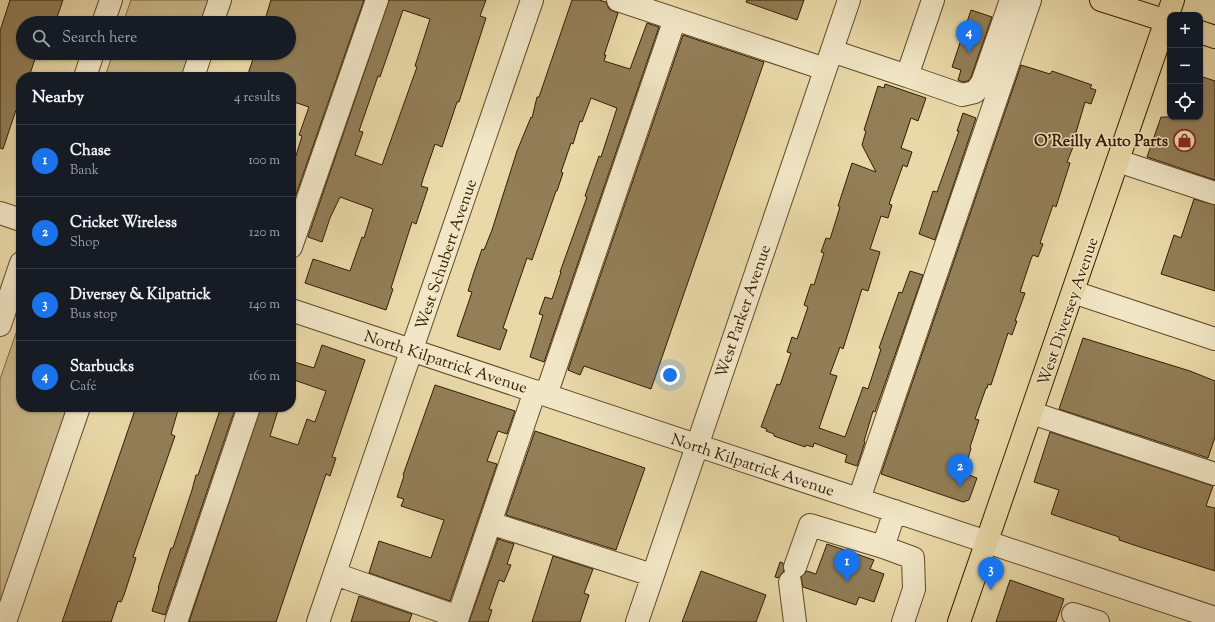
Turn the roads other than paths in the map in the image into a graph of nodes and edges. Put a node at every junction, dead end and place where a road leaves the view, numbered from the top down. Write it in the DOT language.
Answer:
graph roads {
  1 [pos="111,0"];
  2 [pos="220,0"];
  3 [pos="377,0"];
  4 [pos="532,0"];
  5 [pos="618,0"];
  6 [pos="849,0"];
  7 [pos="933,0"];
  8 [pos="1011,0"];
  9 [pos="1030,0"];
  10 [pos="1173,0"];
  11 [pos="1107,1"];
  12 [pos="1170,12"];
  13 [pos="105,16"];
  14 [pos="214,16"];
  15 [pos="675,19"];
  16 [pos="1167,22"];
  17 [pos="1167,25"];
  18 [pos="1203,33"];
  19 [pos="1215,37"];
  20 [pos="91,60"];
  21 [pos="199,60"];
  22 [pos="828,60"];
  23 [pos="87,72"];
  24 [pos="195,72"];
  25 [pos="907,76"];
  26 [pos="1118,161"];
  27 [pos="1215,193"];
  28 [pos="0,213"];
  29 [pos="16,218"];
  30 [pos="296,233"];
  31 [pos="16,278"];
  32 [pos="1074,292"];
  33 [pos="296,312"];
  34 [pos="0,324"];
  35 [pos="1215,339"];
  36 [pos="412,350"];
  37 [pos="540,393"];
  38 [pos="77,412"];
  39 [pos="248,412"];
  40 [pos="1032,413"];
  41 [pos="696,445"];
  42 [pos="1215,474"];
  43 [pos="859,499"];
  44 [pos="895,511"];
  45 [pos="490,522"];
  46 [pos="987,543"];
  47 [pos="883,547"];
  48 [pos="335,574"];
  49 [pos="652,575"];
  50 [pos="1073,614"];
  51 [pos="1215,618"];
  52 [pos="797,621"];
  53 [pos="5,622"];
  54 [pos="176,622"];
  55 [pos="318,622"];
  56 [pos="637,622"];
  57 [pos="903,622"];
  58 [pos="959,622"];
  59 [pos="1098,622"];
  1 -- 13 [label="street"];
  2 -- 14 [label="street"];
  3 -- 30 [label="street"];
  4 -- 36 [label="street, West Schubert Avenue"];
  5 -- 15 [label="street"];
  6 -- 22 [label="street, West Parker Avenue"];
  7 -- 25 [label="street"];
  8 -- 25 [label="street"];
  9 -- 43 [label="street"];
  10 -- 12 [label="main road, West Diversey Avenue"];
  11 -- 16 [label="main road"];
  15 -- 22 [label="street"];
  15 -- 37 [label="street"];
  17 -- 26 [label="main road, West Diversey Avenue"];
  18 -- 19 [label="main road"];
  20 -- 23 [label="street"];
  21 -- 24 [label="street"];
  22 -- 25 [label="street"];
  22 -- 41 [label="street, West Parker Avenue"];
  26 -- 27 [label="street"];
  26 -- 32 [label="main road, West Diversey Avenue"];
  28 -- 29 [label="street"];
  31 -- 34 [label="street"];
  32 -- 35 [label="street"];
  32 -- 40 [label="main road, West Diversey Avenue"];
  33 -- 36 [label="street, North Kilpatrick Avenue"];
  36 -- 37 [label="street, North Kilpatrick Avenue"];
  36 -- 48 [label="street, West Schubert Avenue"];
  37 -- 41 [label="street, North Kilpatrick Avenue"];
  37 -- 45 [label="street"];
  38 -- 53 [label="street"];
  39 -- 54 [label="street"];
  40 -- 42 [label="street"];
  40 -- 46 [label="main road, West Diversey Avenue"];
  41 -- 43 [label="street, North Kilpatrick Avenue"];
  41 -- 49 [label="street, West Parker Avenue"];
  43 -- 44 [label="street, North Kilpatrick Avenue"];
  44 -- 46 [label="street, North Kilpatrick Avenue"];
  44 -- 47 [label="street"];
  45 -- 48 [label="street"];
  45 -- 49 [label="street"];
  46 -- 51 [label="street, North Kilpatrick Avenue"];
  46 -- 58 [label="main road, West Diversey Avenue"];
  47 -- 52 [label="street"];
  47 -- 57 [label="street"];
  48 -- 55 [label="street, West Schubert Avenue"];
  49 -- 56 [label="street, West Parker Avenue"];
  50 -- 59 [label="street"];
}
